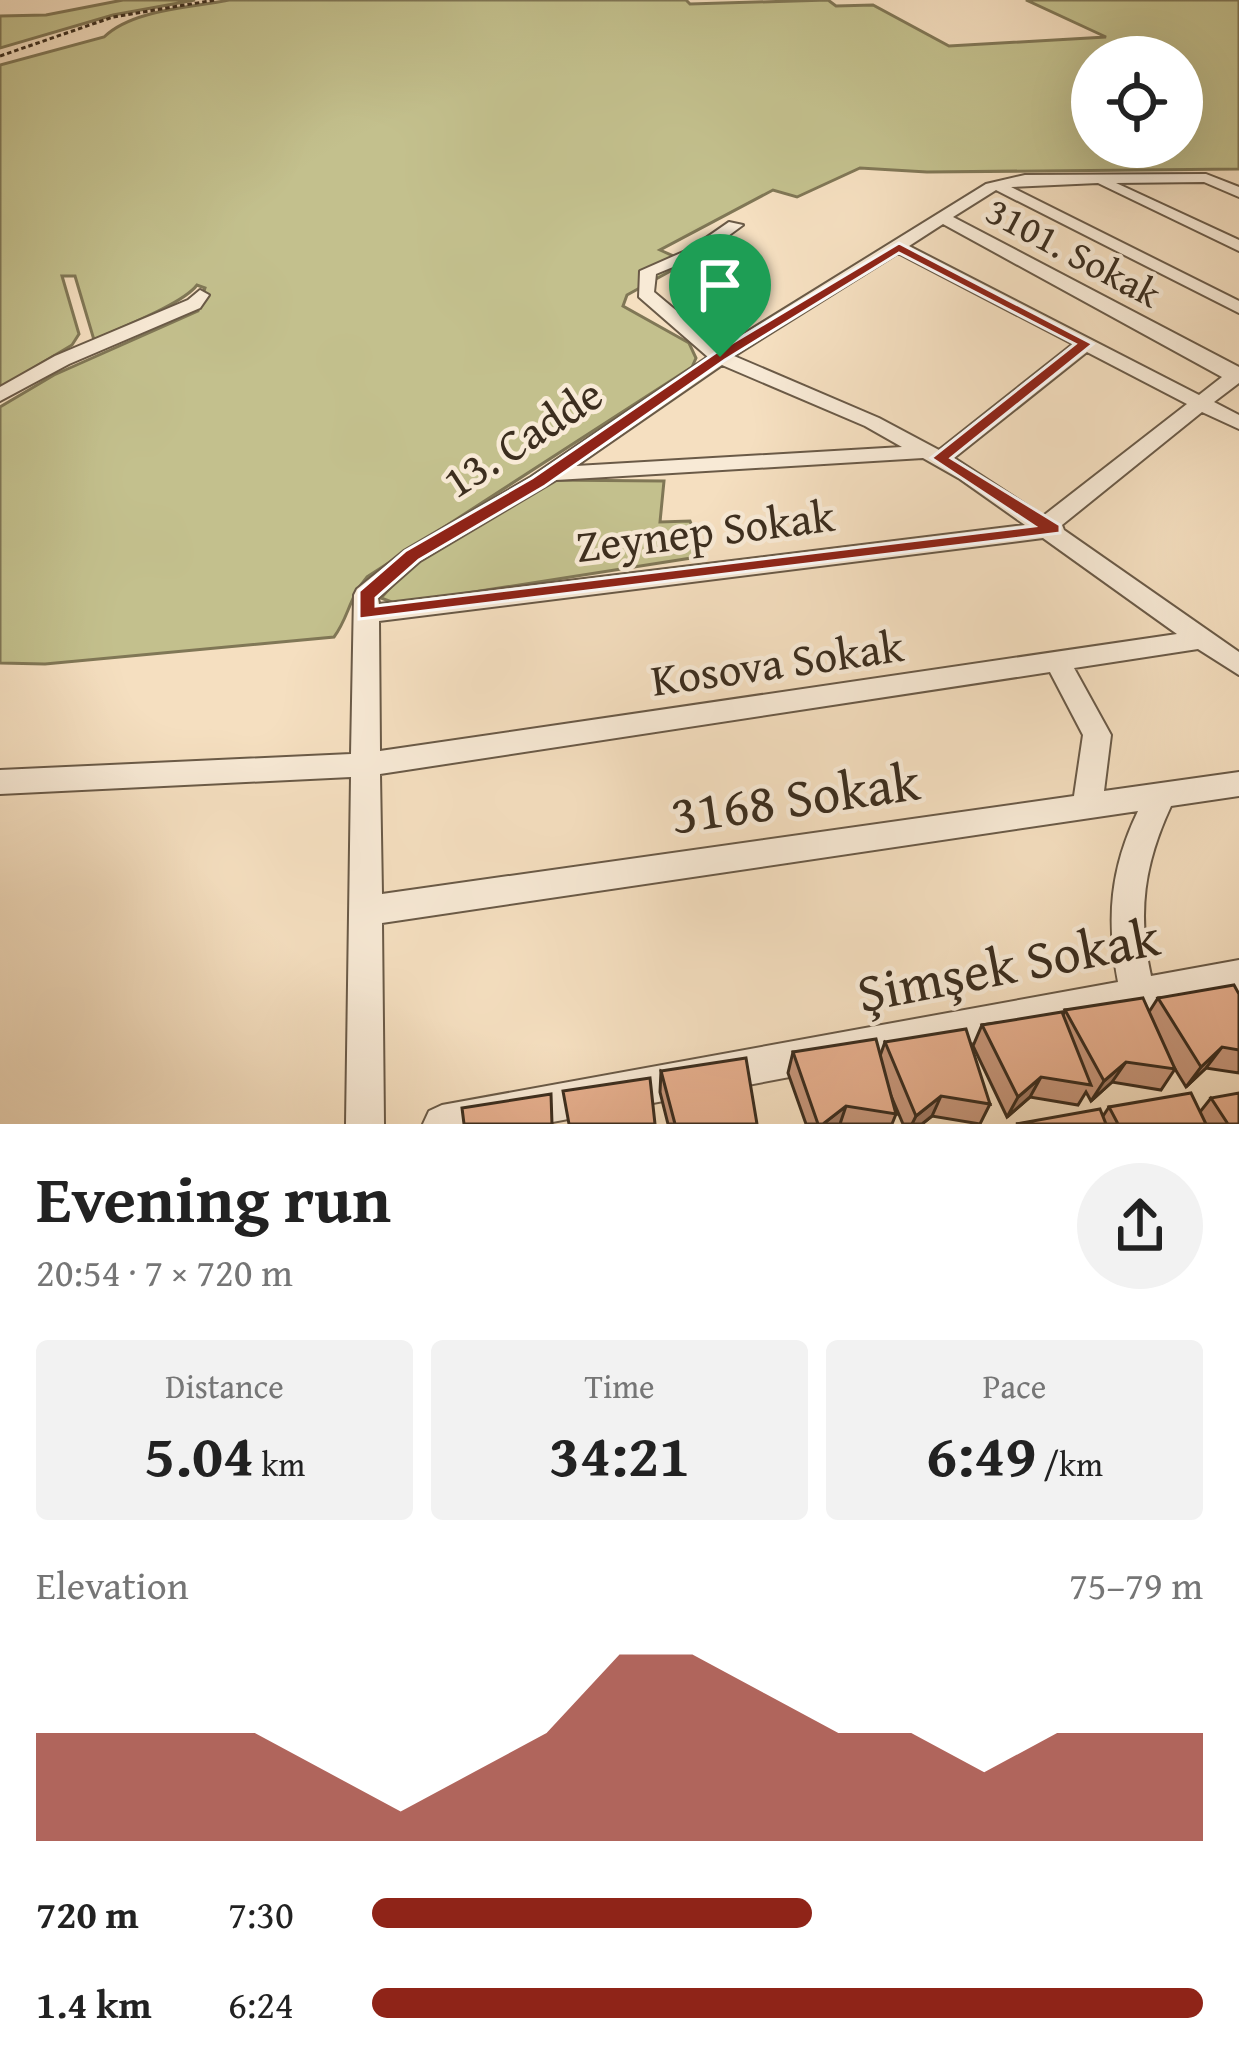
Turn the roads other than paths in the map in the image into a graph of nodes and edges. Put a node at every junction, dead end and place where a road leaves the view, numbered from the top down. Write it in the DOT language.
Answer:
graph roads {
  1 [pos="1096,179"];
  2 [pos="997,185"];
  3 [pos="1239,193"];
  4 [pos="945,219"];
  5 [pos="735,224"];
  6 [pos="1239,246"];
  7 [pos="899,247"];
  8 [pos="200,295"];
  9 [pos="1239,308"];
  10 [pos="1085,344"];
  11 [pos="720,357"];
  12 [pos="1237,374"];
  13 [pos="0,395"];
  14 [pos="1200,403"];
  15 [pos="1239,423"];
  16 [pos="933,455"];
  17 [pos="550,474"];
  18 [pos="1050,527"];
  19 [pos="366,614"];
  20 [pos="1200,640"];
  21 [pos="1058,663"];
  22 [pos="1239,665"];
  23 [pos="366,765"];
  24 [pos="0,782"];
  25 [pos="1239,784"];
  26 [pos="1161,795"];
  27 [pos="1087,806"];
  28 [pos="365,911"];
  29 [pos="1239,976"];
  30 [pos="1138,995"];
  31 [pos="364,1124"];
  32 [pos="442,1124"];
  1 -- 2 [label="street, 13. Cadde"];
  1 -- 3 [label="street, 13. Cadde"];
  1 -- 6 [label="street"];
  2 -- 4 [label="street, 13. Cadde"];
  2 -- 9 [label="street"];
  4 -- 7 [label="street, 13. Cadde"];
  4 -- 12 [label="street, 3101. Sokak"];
  5 -- 11 [label="street"];
  7 -- 10 [label="street"];
  7 -- 11 [label="street, 13. Cadde"];
  8 -- 13 [label="street"];
  10 -- 14 [label="street"];
  10 -- 16 [label="street"];
  11 -- 16 [label="street"];
  11 -- 17 [label="street, 13. Cadde"];
  12 -- 14 [label="street"];
  14 -- 15 [label="street"];
  14 -- 18 [label="street"];
  16 -- 17 [label="street"];
  16 -- 18 [label="street"];
  17 -- 19 [label="street, 13. Cadde"];
  18 -- 19 [label="street, Zeynep Sokak"];
  18 -- 20 [label="street"];
  19 -- 23 [label="street"];
  20 -- 21 [label="street, Kosova Sokak"];
  20 -- 22 [label="street"];
  21 -- 23 [label="street, Kosova Sokak"];
  21 -- 27 [label="street"];
  23 -- 24 [label="street, Kosova Sokak"];
  23 -- 28 [label="street"];
  25 -- 26 [label="street, 3168 Sokak"];
  26 -- 27 [label="street, 3168 Sokak"];
  26 -- 30 [label="street"];
  27 -- 28 [label="street, 3168 Sokak"];
  28 -- 31 [label="street"];
  29 -- 30 [label="street, Şimşek Sokak"];
  30 -- 32 [label="street, Şimşek Sokak"];
}
